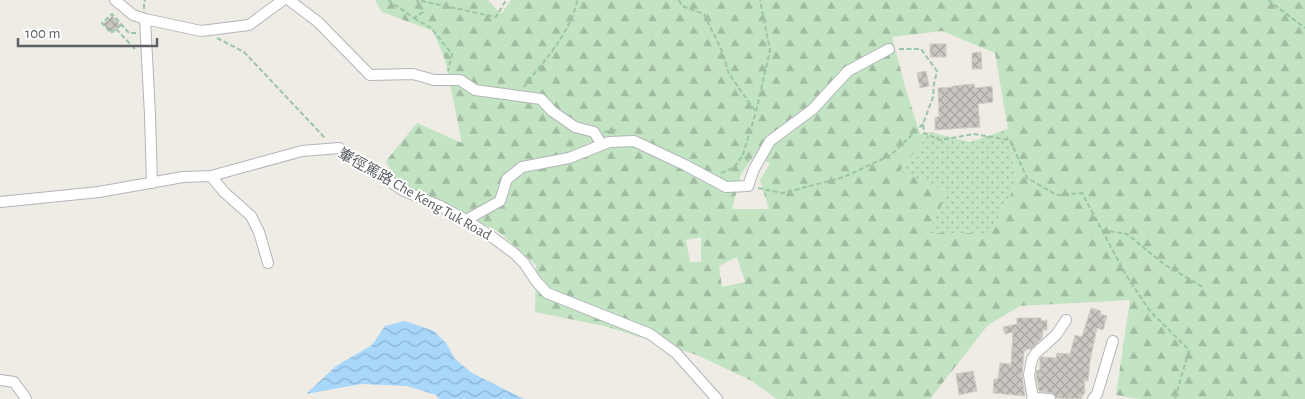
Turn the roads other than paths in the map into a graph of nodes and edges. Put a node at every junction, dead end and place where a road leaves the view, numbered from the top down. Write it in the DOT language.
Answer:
graph roads {
  1 [pos="115,0"];
  2 [pos="283,0"];
  3 [pos="289,0"];
  4 [pos="145,19"];
  5 [pos="889,49"];
  6 [pos="602,145"];
  7 [pos="211,176"];
  8 [pos="152,183"];
  9 [pos="0,202"];
  10 [pos="466,220"];
  11 [pos="268,263"];
  12 [pos="1066,320"];
  13 [pos="1113,341"];
  14 [pos="0,380"];
  15 [pos="26,399"];
  16 [pos="717,399"];
  17 [pos="1032,399"];
  18 [pos="1050,399"];
  19 [pos="1093,399"];
  1 -- 4 [label="street"];
  2 -- 4 [label="street"];
  3 -- 6 [label="street"];
  4 -- 8 [label="street"];
  5 -- 6 [label="street"];
  6 -- 10 [label="street"];
  7 -- 8 [label="street, 輋徑篤路 Che Keng Tuk Road"];
  7 -- 10 [label="street, 輋徑篤路 Che Keng Tuk Road"];
  7 -- 11 [label="street"];
  8 -- 9 [label="street, 輋徑篤路 Che Keng Tuk Road"];
  10 -- 16 [label="street, 輋徑篤路 Che Keng Tuk Road"];
  12 -- 17 [label="street"];
  13 -- 19 [label="street"];
  14 -- 15 [label="street"];
  17 -- 18 [label="street"];
}
